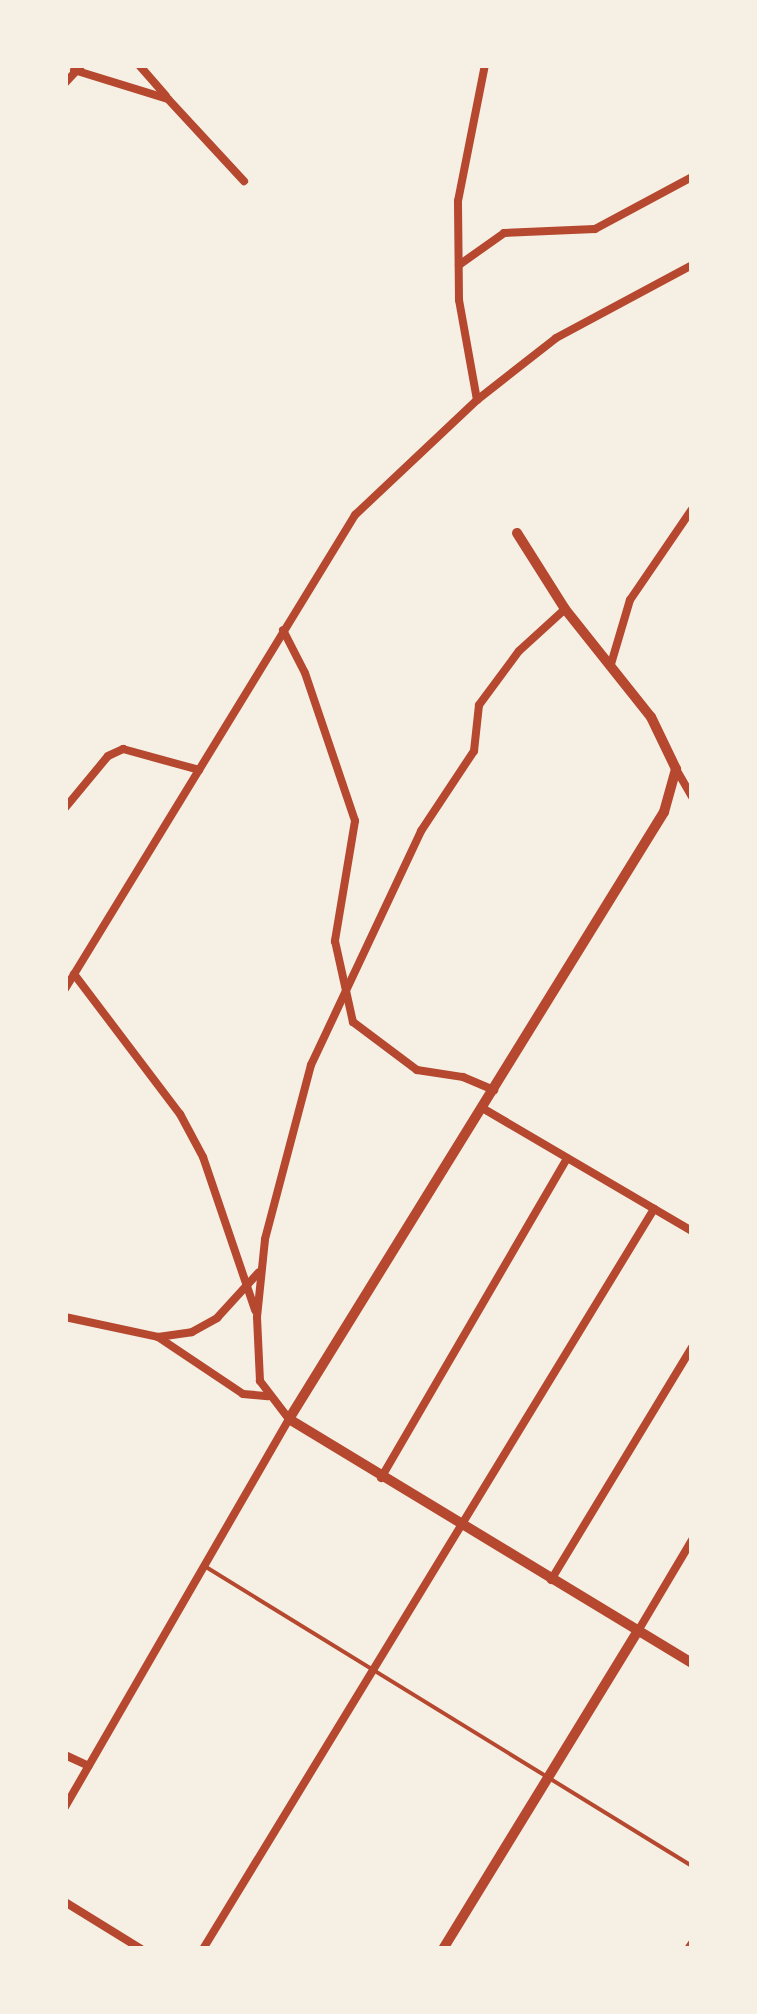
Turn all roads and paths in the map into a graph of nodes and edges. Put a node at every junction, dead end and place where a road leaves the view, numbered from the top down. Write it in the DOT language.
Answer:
graph roads {
  1 [pos="139,65"];
  2 [pos="485,65"];
  3 [pos="78,68"];
  4 [pos="65,83"];
  5 [pos="168,99"];
  6 [pos="692,177"];
  7 [pos="244,181"];
  8 [pos="459,265"];
  9 [pos="692,265"];
  10 [pos="477,400"];
  11 [pos="692,509"];
  12 [pos="518,533"];
  13 [pos="565,609"];
  14 [pos="283,630"];
  15 [pos="611,664"];
  16 [pos="676,769"];
  17 [pos="199,770"];
  18 [pos="691,793"];
  19 [pos="65,808"];
  20 [pos="68,980"];
  21 [pos="344,992"];
  22 [pos="495,1091"];
  23 [pos="484,1109"];
  24 [pos="567,1158"];
  25 [pos="654,1209"];
  26 [pos="692,1231"];
  27 [pos="261,1269"];
  28 [pos="247,1288"];
  29 [pos="65,1317"];
  30 [pos="257,1317"];
  31 [pos="158,1337"];
  32 [pos="692,1347"];
  33 [pos="268,1396"];
  34 [pos="290,1418"];
  35 [pos="381,1478"];
  36 [pos="461,1526"];
  37 [pos="692,1540"];
  38 [pos="205,1566"];
  39 [pos="551,1580"];
  40 [pos="638,1631"];
  41 [pos="692,1663"];
  42 [pos="373,1671"];
  43 [pos="65,1756"];
  44 [pos="90,1766"];
  45 [pos="548,1778"];
  46 [pos="65,1806"];
  47 [pos="692,1866"];
  48 [pos="65,1902"];
  49 [pos="140,1949"];
  50 [pos="204,1949"];
  51 [pos="443,1949"];
  1 -- 5 [label="street"];
  2 -- 8 [label="street"];
  3 -- 4 [label="street"];
  3 -- 5 [label="street"];
  5 -- 7 [label="street"];
  6 -- 8 [label="street"];
  8 -- 10 [label="street"];
  9 -- 10 [label="street"];
  10 -- 14 [label="street"];
  11 -- 15 [label="street"];
  12 -- 13 [label="street"];
  13 -- 15 [label="street"];
  13 -- 21 [label="street"];
  14 -- 17 [label="street"];
  14 -- 21 [label="street"];
  15 -- 16 [label="street"];
  16 -- 18 [label="street"];
  16 -- 22 [label="street"];
  17 -- 19 [label="street"];
  17 -- 20 [label="street"];
  20 -- 28 [label="street"];
  21 -- 22 [label="street"];
  21 -- 27 [label="street"];
  22 -- 23 [label="street"];
  23 -- 24 [label="street"];
  23 -- 34 [label="street"];
  24 -- 25 [label="street"];
  24 -- 35 [label="street"];
  25 -- 26 [label="street"];
  25 -- 36 [label="street"];
  27 -- 28 [label="street"];
  27 -- 30 [label="street"];
  28 -- 30 [label="street"];
  28 -- 31 [label="street"];
  29 -- 31 [label="street"];
  30 -- 33 [label="street"];
  31 -- 33 [label="street"];
  32 -- 39 [label="street"];
  33 -- 34 [label="street"];
  34 -- 35 [label="street"];
  34 -- 38 [label="street"];
  35 -- 36 [label="street"];
  36 -- 39 [label="street"];
  36 -- 42 [label="street"];
  37 -- 40 [label="street"];
  38 -- 42 [label="lane"];
  38 -- 44 [label="street"];
  39 -- 40 [label="street"];
  40 -- 41 [label="street"];
  40 -- 45 [label="street"];
  42 -- 45 [label="lane"];
  42 -- 50 [label="street"];
  43 -- 44 [label="street"];
  44 -- 46 [label="street"];
  45 -- 47 [label="lane"];
  45 -- 51 [label="street"];
  48 -- 49 [label="street"];
}
